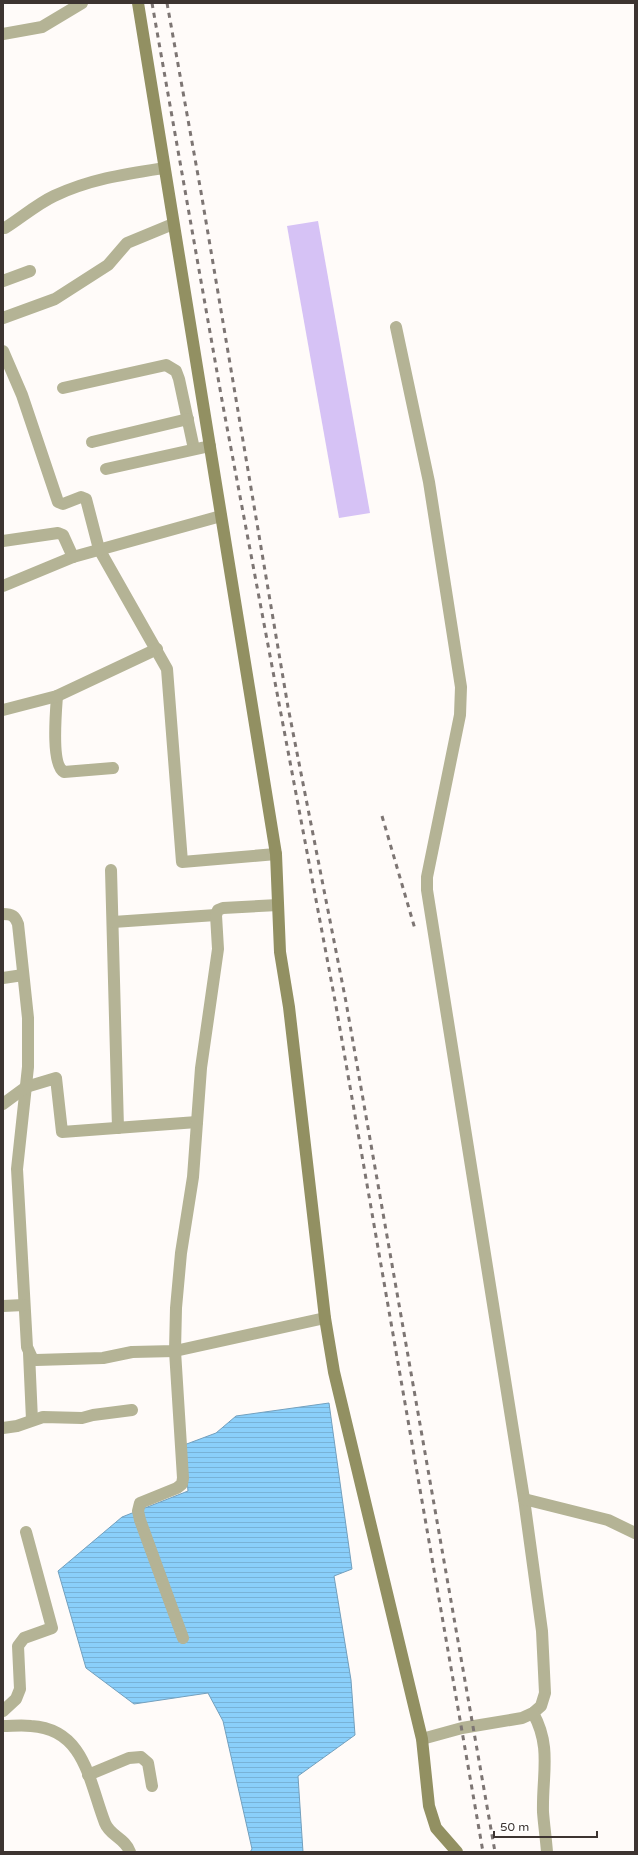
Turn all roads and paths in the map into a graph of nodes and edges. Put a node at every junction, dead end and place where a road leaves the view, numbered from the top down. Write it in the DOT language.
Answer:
graph roads {
  1 [pos="82,3"];
  2 [pos="138,3"];
  3 [pos="3,34"];
  4 [pos="164,168"];
  5 [pos="173,224"];
  6 [pos="5,228"];
  7 [pos="30,270"];
  8 [pos="3,281"];
  9 [pos="3,318"];
  10 [pos="396,327"];
  11 [pos="3,351"];
  12 [pos="63,388"];
  13 [pos="188,419"];
  14 [pos="92,442"];
  15 [pos="210,446"];
  16 [pos="194,449"];
  17 [pos="106,470"];
  18 [pos="221,516"];
  19 [pos="3,541"];
  20 [pos="99,549"];
  21 [pos="73,557"];
  22 [pos="3,586"];
  23 [pos="157,649"];
  24 [pos="57,696"];
  25 [pos="3,710"];
  26 [pos="113,768"];
  27 [pos="276,854"];
  28 [pos="111,870"];
  29 [pos="278,905"];
  30 [pos="3,914"];
  31 [pos="216,915"];
  32 [pos="113,922"];
  33 [pos="23,976"];
  34 [pos="3,978"];
  35 [pos="26,1088"];
  36 [pos="3,1104"];
  37 [pos="197,1122"];
  38 [pos="118,1128"];
  39 [pos="24,1305"];
  40 [pos="3,1306"];
  41 [pos="325,1318"];
  42 [pos="175,1351"];
  43 [pos="29,1353"];
  44 [pos="132,1410"];
  45 [pos="32,1420"];
  46 [pos="3,1428"];
  47 [pos="524,1499"];
  48 [pos="26,1532"];
  49 [pos="635,1533"];
  50 [pos="183,1638"];
  51 [pos="3,1711"];
  52 [pos="533,1713"];
  53 [pos="3,1726"];
  54 [pos="422,1739"];
  55 [pos="88,1775"];
  56 [pos="152,1786"];
  57 [pos="130,1852"];
  58 [pos="457,1852"];
  59 [pos="547,1852"];
  1 -- 3 [label="street"];
  2 -- 4 [label="street"];
  4 -- 5 [label="street"];
  4 -- 6 [label="street"];
  5 -- 9 [label="street"];
  5 -- 15 [label="street"];
  7 -- 8 [label="street"];
  10 -- 47 [label="street"];
  11 -- 20 [label="street"];
  12 -- 13 [label="street"];
  13 -- 14 [label="street"];
  13 -- 16 [label="street"];
  15 -- 16 [label="street"];
  15 -- 18 [label="street"];
  16 -- 17 [label="street"];
  18 -- 20 [label="street"];
  18 -- 27 [label="street"];
  19 -- 21 [label="street"];
  20 -- 21 [label="street"];
  20 -- 23 [label="street"];
  21 -- 22 [label="street"];
  23 -- 24 [label="street"];
  23 -- 27 [label="street"];
  24 -- 25 [label="street"];
  24 -- 26 [label="street"];
  27 -- 29 [label="street"];
  28 -- 32 [label="street"];
  29 -- 31 [label="street"];
  29 -- 41 [label="street"];
  30 -- 33 [label="street"];
  31 -- 32 [label="street"];
  31 -- 37 [label="street"];
  32 -- 38 [label="street"];
  33 -- 34 [label="street"];
  33 -- 35 [label="street"];
  35 -- 36 [label="street"];
  35 -- 38 [label="street"];
  35 -- 39 [label="street"];
  37 -- 38 [label="street"];
  37 -- 42 [label="street"];
  39 -- 40 [label="street"];
  39 -- 43 [label="street"];
  41 -- 42 [label="street"];
  41 -- 54 [label="street"];
  42 -- 43 [label="street"];
  42 -- 50 [label="street"];
  43 -- 45 [label="street"];
  44 -- 45 [label="street"];
  45 -- 46 [label="street"];
  47 -- 49 [label="street"];
  47 -- 52 [label="street"];
  48 -- 51 [label="street"];
  52 -- 54 [label="street"];
  52 -- 59 [label="street"];
  53 -- 55 [label="street"];
  54 -- 58 [label="street"];
  55 -- 56 [label="street"];
  55 -- 57 [label="street"];
}
